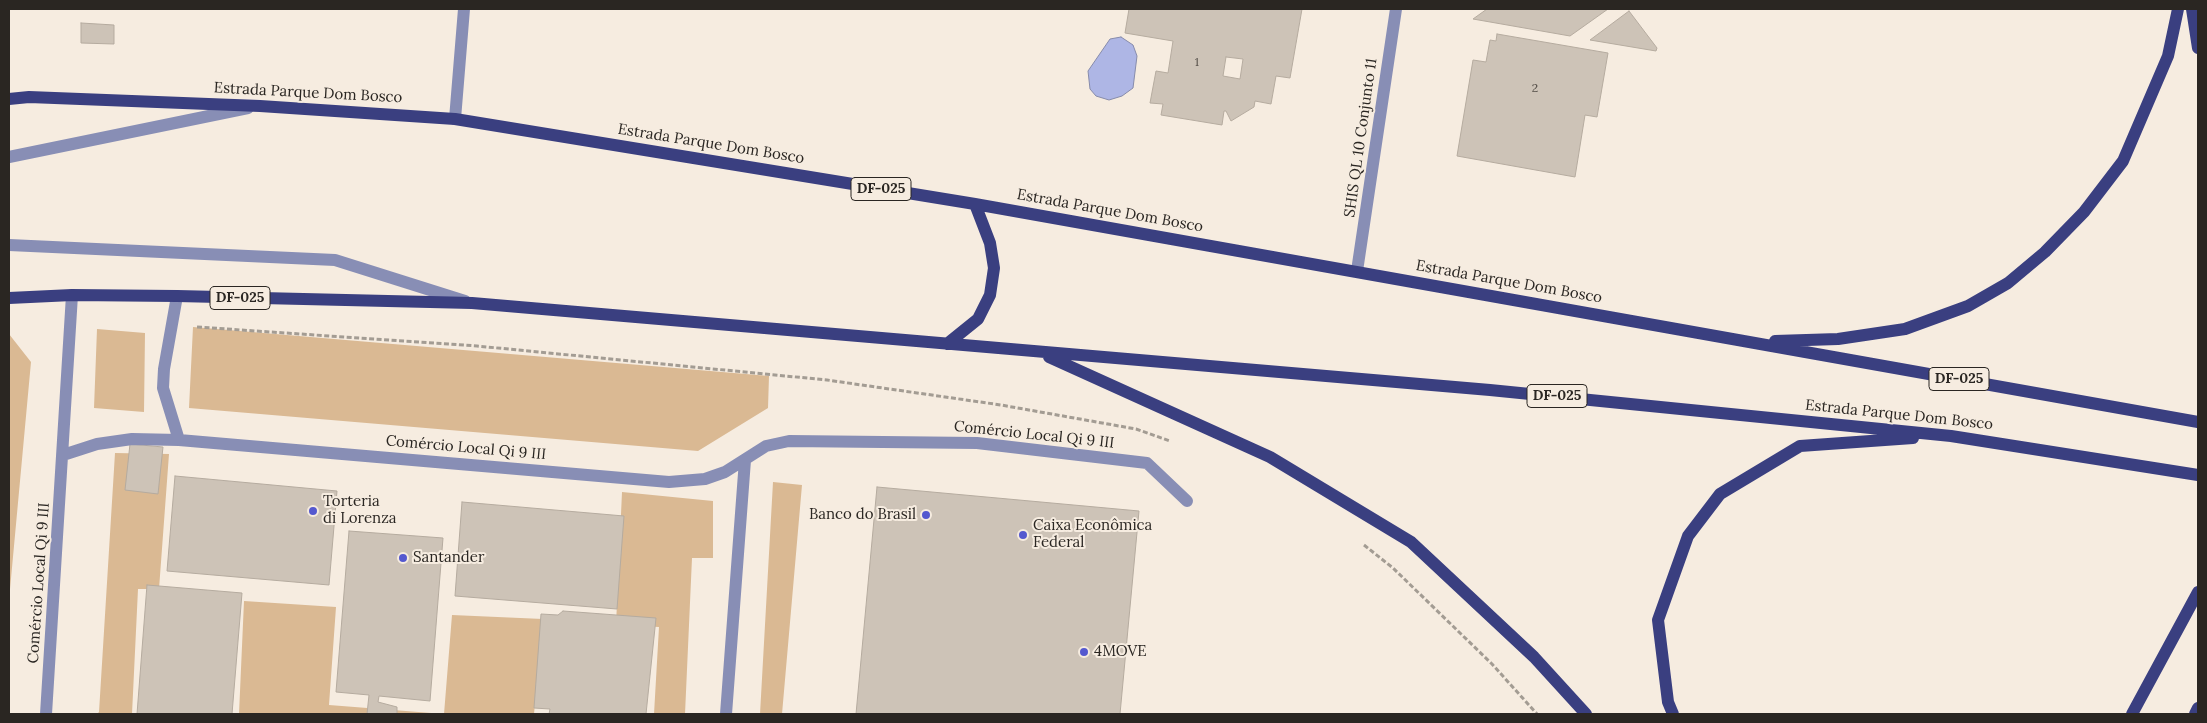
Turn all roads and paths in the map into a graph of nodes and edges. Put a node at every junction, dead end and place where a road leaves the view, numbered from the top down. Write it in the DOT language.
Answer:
graph roads {
  1 [pos="464,9"];
  2 [pos="1396,9"];
  3 [pos="2178,9"];
  4 [pos="2192,9"];
  5 [pos="2198,48"];
  6 [pos="9,99"];
  7 [pos="260,106"];
  8 [pos="455,119"];
  9 [pos="9,157"];
  10 [pos="975,204"];
  11 [pos="9,245"];
  12 [pos="1357,272"];
  13 [pos="72,295"];
  14 [pos="177,296"];
  15 [pos="9,298"];
  16 [pos="472,304"];
  17 [pos="1746,341"];
  18 [pos="947,344"];
  19 [pos="1040,353"];
  20 [pos="2198,422"];
  21 [pos="1951,436"];
  22 [pos="179,440"];
  23 [pos="64,455"];
  24 [pos="746,460"];
  25 [pos="2198,475"];
  26 [pos="1187,502"];
  27 [pos="2198,592"];
  28 [pos="2198,708"];
  29 [pos="46,714"];
  30 [pos="726,714"];
  31 [pos="1586,714"];
  32 [pos="1673,714"];
  33 [pos="2132,714"];
  34 [pos="2195,714"];
  1 -- 8 [label="street"];
  2 -- 12 [label="street, SHIS QL 10 Conjunto 11"];
  3 -- 17 [label="main road"];
  4 -- 5 [label="main road"];
  6 -- 7 [label="main road, Estrada Parque Dom Bosco / DF-025"];
  7 -- 8 [label="main road, Estrada Parque Dom Bosco / DF-025"];
  7 -- 9 [label="street"];
  8 -- 10 [label="main road, Estrada Parque Dom Bosco / DF-025"];
  10 -- 12 [label="main road, Estrada Parque Dom Bosco / DF-025"];
  10 -- 18 [label="main road"];
  11 -- 16 [label="street"];
  12 -- 17 [label="main road, Estrada Parque Dom Bosco / DF-025"];
  13 -- 14 [label="main road, Estrada Parque Dom Bosco / DF-025"];
  13 -- 15 [label="main road, Estrada Parque Dom Bosco / DF-025"];
  13 -- 23 [label="street, Comércio Local Qi 9 III"];
  14 -- 16 [label="main road, Estrada Parque Dom Bosco / DF-025"];
  14 -- 22 [label="street"];
  16 -- 18 [label="main road, Estrada Parque Dom Bosco / DF-025"];
  17 -- 20 [label="main road, Estrada Parque Dom Bosco / DF-025"];
  18 -- 19 [label="main road, Estrada Parque Dom Bosco / DF-025"];
  19 -- 21 [label="main road, Estrada Parque Dom Bosco / DF-025"];
  19 -- 31 [label="main road"];
  21 -- 25 [label="main road, Estrada Parque Dom Bosco / DF-025"];
  21 -- 32 [label="main road"];
  22 -- 23 [label="street, Comércio Local Qi 9 III"];
  22 -- 24 [label="street, Comércio Local Qi 9 III"];
  23 -- 29 [label="street, Comércio Local Qi 9 III"];
  24 -- 26 [label="street, Comércio Local Qi 9 III"];
  24 -- 30 [label="street"];
  27 -- 33 [label="main road"];
  28 -- 34 [label="main road"];
}
